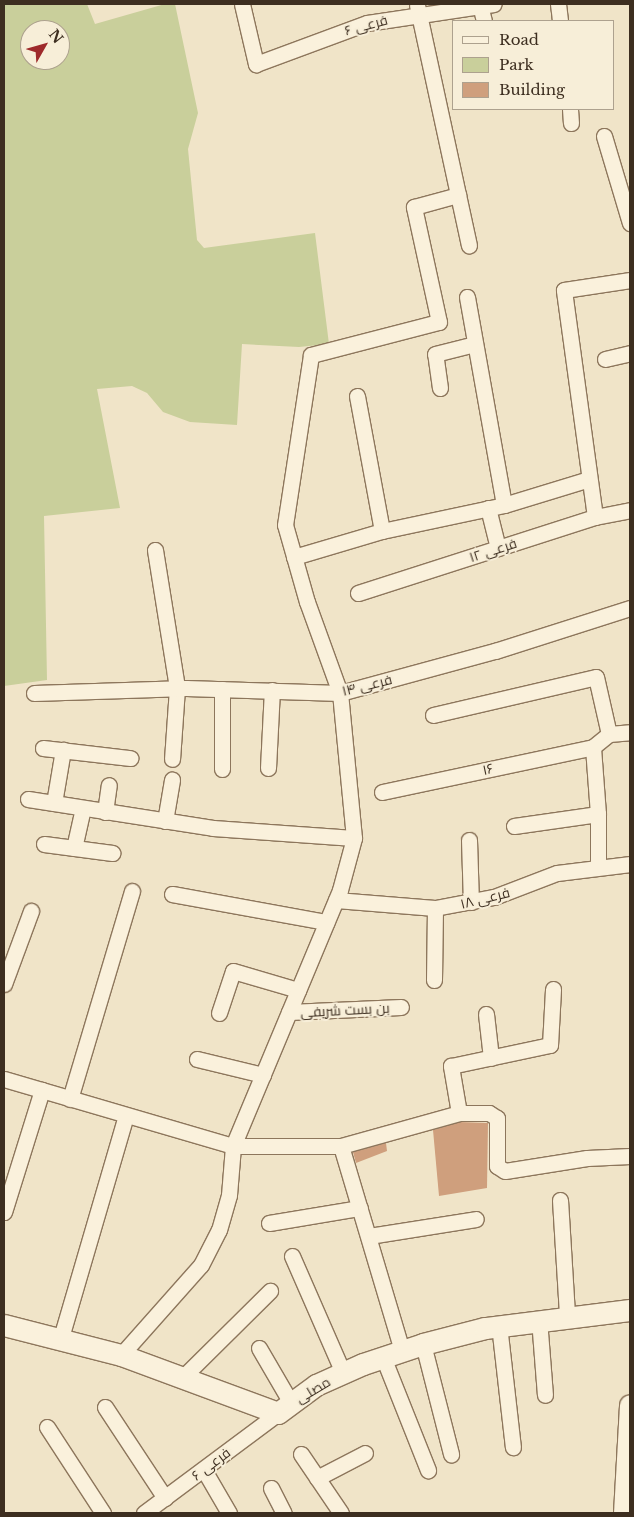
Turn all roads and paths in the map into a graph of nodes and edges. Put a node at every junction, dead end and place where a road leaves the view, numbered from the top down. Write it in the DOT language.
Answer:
graph roads {
  1 [pos="242,4"];
  2 [pos="558,4"];
  3 [pos="487,5"];
  4 [pos="417,9"];
  5 [pos="484,20"];
  6 [pos="560,20"];
  7 [pos="604,136"];
  8 [pos="458,195"];
  9 [pos="630,223"];
  10 [pos="469,245"];
  11 [pos="630,280"];
  12 [pos="467,297"];
  13 [pos="475,344"];
  14 [pos="630,353"];
  15 [pos="604,359"];
  16 [pos="440,388"];
  17 [pos="357,396"];
  18 [pos="589,479"];
  19 [pos="504,505"];
  20 [pos="488,508"];
  21 [pos="630,510"];
  22 [pos="595,517"];
  23 [pos="382,531"];
  24 [pos="498,548"];
  25 [pos="155,550"];
  26 [pos="294,557"];
  27 [pos="358,593"];
  28 [pos="630,608"];
  29 [pos="177,688"];
  30 [pos="222,689"];
  31 [pos="272,690"];
  32 [pos="34,693"];
  33 [pos="340,693"];
  34 [pos="433,715"];
  35 [pos="630,732"];
  36 [pos="601,740"];
  37 [pos="43,748"];
  38 [pos="63,750"];
  39 [pos="130,758"];
  40 [pos="172,759"];
  41 [pos="268,768"];
  42 [pos="222,769"];
  43 [pos="172,780"];
  44 [pos="109,785"];
  45 [pos="382,792"];
  46 [pos="28,799"];
  47 [pos="54,803"];
  48 [pos="83,808"];
  49 [pos="105,812"];
  50 [pos="598,814"];
  51 [pos="166,821"];
  52 [pos="514,826"];
  53 [pos="354,838"];
  54 [pos="469,840"];
  55 [pos="44,844"];
  56 [pos="74,848"];
  57 [pos="112,853"];
  58 [pos="630,864"];
  59 [pos="598,867"];
  60 [pos="132,891"];
  61 [pos="172,894"];
  62 [pos="336,900"];
  63 [pos="472,902"];
  64 [pos="435,908"];
  65 [pos="31,911"];
  66 [pos="326,922"];
  67 [pos="434,980"];
  68 [pos="4,984"];
  69 [pos="553,988"];
  70 [pos="298,990"];
  71 [pos="401,1007"];
  72 [pos="289,1012"];
  73 [pos="219,1013"];
  74 [pos="486,1014"];
  75 [pos="491,1058"];
  76 [pos="196,1060"];
  77 [pos="263,1075"];
  78 [pos="4,1079"];
  79 [pos="42,1090"];
  80 [pos="70,1099"];
  81 [pos="459,1113"];
  82 [pos="126,1116"];
  83 [pos="233,1146"];
  84 [pos="340,1146"];
  85 [pos="630,1156"];
  86 [pos="560,1200"];
  87 [pos="360,1208"];
  88 [pos="4,1212"];
  89 [pos="476,1219"];
  90 [pos="269,1222"];
  91 [pos="370,1236"];
  92 [pos="292,1256"];
  93 [pos="270,1291"];
  94 [pos="630,1310"];
  95 [pos="567,1316"];
  96 [pos="539,1319"];
  97 [pos="4,1325"];
  98 [pos="499,1325"];
  99 [pos="60,1341"];
  100 [pos="423,1344"];
  101 [pos="259,1348"];
  102 [pos="393,1354"];
  103 [pos="121,1355"];
  104 [pos="343,1373"];
  105 [pos="182,1378"];
  106 [pos="545,1395"];
  107 [pos="630,1405"];
  108 [pos="105,1407"];
  109 [pos="284,1408"];
  110 [pos="47,1427"];
  111 [pos="513,1447"];
  112 [pos="629,1451"];
  113 [pos="365,1453"];
  114 [pos="301,1454"];
  115 [pos="451,1454"];
  116 [pos="204,1470"];
  117 [pos="428,1470"];
  118 [pos="318,1478"];
  119 [pos="271,1488"];
  120 [pos="165,1498"];
  121 [pos="103,1513"];
  122 [pos="144,1513"];
  123 [pos="230,1513"];
  124 [pos="284,1513"];
  125 [pos="341,1513"];
  126 [pos="624,1513"];
  1 -- 4 [label="street, فرعی ۶"];
  2 -- 6 [label="street"];
  3 -- 4 [label="street, فرعی ۶"];
  3 -- 5 [label="street"];
  4 -- 8 [label="street"];
  7 -- 9 [label="street"];
  8 -- 10 [label="street"];
  8 -- 26 [label="street"];
  11 -- 18 [label="street"];
  12 -- 13 [label="street"];
  13 -- 16 [label="street"];
  13 -- 19 [label="street"];
  14 -- 15 [label="street"];
  17 -- 23 [label="street"];
  18 -- 19 [label="street"];
  18 -- 22 [label="street"];
  19 -- 20 [label="street"];
  20 -- 23 [label="street"];
  20 -- 24 [label="street"];
  21 -- 22 [label="street, فرعی ۱۲"];
  22 -- 24 [label="street, فرعی ۱۲"];
  23 -- 26 [label="street"];
  24 -- 27 [label="street, فرعی ۱۲"];
  25 -- 29 [label="street"];
  26 -- 33 [label="street"];
  28 -- 33 [label="street, فرعی ۱۴"];
  29 -- 30 [label="street, فرعی ۱۴"];
  29 -- 32 [label="street, فرعی ۱۴"];
  29 -- 40 [label="street"];
  30 -- 31 [label="street, فرعی ۱۴"];
  30 -- 42 [label="street"];
  31 -- 33 [label="street, فرعی ۱۴"];
  31 -- 41 [label="street"];
  33 -- 53 [label="street"];
  34 -- 36 [label="street"];
  35 -- 36 [label="street, ۱۶"];
  36 -- 45 [label="street, ۱۶"];
  36 -- 50 [label="street"];
  37 -- 38 [label="street"];
  38 -- 39 [label="street"];
  38 -- 47 [label="street"];
  43 -- 51 [label="street"];
  44 -- 49 [label="street"];
  46 -- 47 [label="street"];
  47 -- 48 [label="street"];
  48 -- 49 [label="street"];
  48 -- 56 [label="street"];
  49 -- 51 [label="street"];
  50 -- 52 [label="street"];
  50 -- 59 [label="street"];
  51 -- 53 [label="street"];
  53 -- 62 [label="street"];
  54 -- 63 [label="street"];
  55 -- 56 [label="street"];
  56 -- 57 [label="street"];
  58 -- 59 [label="street, فرعی ۱۸"];
  59 -- 63 [label="street, فرعی ۱۸"];
  60 -- 80 [label="street"];
  61 -- 66 [label="street"];
  62 -- 64 [label="street, فرعی ۱۸"];
  62 -- 66 [label="street"];
  63 -- 64 [label="street, فرعی ۱۸"];
  64 -- 67 [label="street"];
  65 -- 68 [label="street"];
  66 -- 70 [label="street"];
  69 -- 75 [label="street"];
  70 -- 72 [label="street"];
  70 -- 73 [label="street"];
  71 -- 72 [label="street, بن بست شریفی"];
  72 -- 77 [label="street"];
  74 -- 75 [label="street"];
  75 -- 81 [label="street"];
  76 -- 77 [label="street"];
  77 -- 83 [label="street"];
  78 -- 79 [label="street"];
  79 -- 80 [label="street"];
  79 -- 88 [label="street"];
  80 -- 82 [label="street"];
  81 -- 84 [label="street"];
  81 -- 85 [label="street"];
  82 -- 83 [label="street"];
  82 -- 99 [label="street"];
  83 -- 84 [label="street"];
  83 -- 103 [label="street"];
  84 -- 87 [label="street"];
  86 -- 95 [label="street"];
  87 -- 90 [label="street"];
  87 -- 91 [label="street"];
  89 -- 91 [label="street"];
  91 -- 102 [label="street"];
  92 -- 104 [label="street"];
  93 -- 105 [label="street"];
  94 -- 95 [label="street, مصلی"];
  95 -- 96 [label="street, مصلی"];
  96 -- 98 [label="street, مصلی"];
  96 -- 106 [label="street"];
  97 -- 99 [label="street"];
  98 -- 100 [label="street, مصلی"];
  98 -- 111 [label="street"];
  99 -- 103 [label="street"];
  100 -- 102 [label="street, مصلی"];
  100 -- 115 [label="street"];
  101 -- 109 [label="street"];
  102 -- 104 [label="street, مصلی"];
  102 -- 117 [label="street"];
  103 -- 105 [label="street"];
  104 -- 109 [label="street, مصلی"];
  105 -- 109 [label="street"];
  107 -- 112 [label="street"];
  108 -- 120 [label="street"];
  109 -- 116 [label="street, فرعی ۶"];
  110 -- 121 [label="street"];
  112 -- 126 [label="street"];
  113 -- 118 [label="street"];
  114 -- 118 [label="street"];
  116 -- 120 [label="street, فرعی ۶"];
  116 -- 123 [label="street"];
  118 -- 125 [label="street"];
  119 -- 124 [label="street"];
  120 -- 122 [label="street, فرعی ۶"];
}
